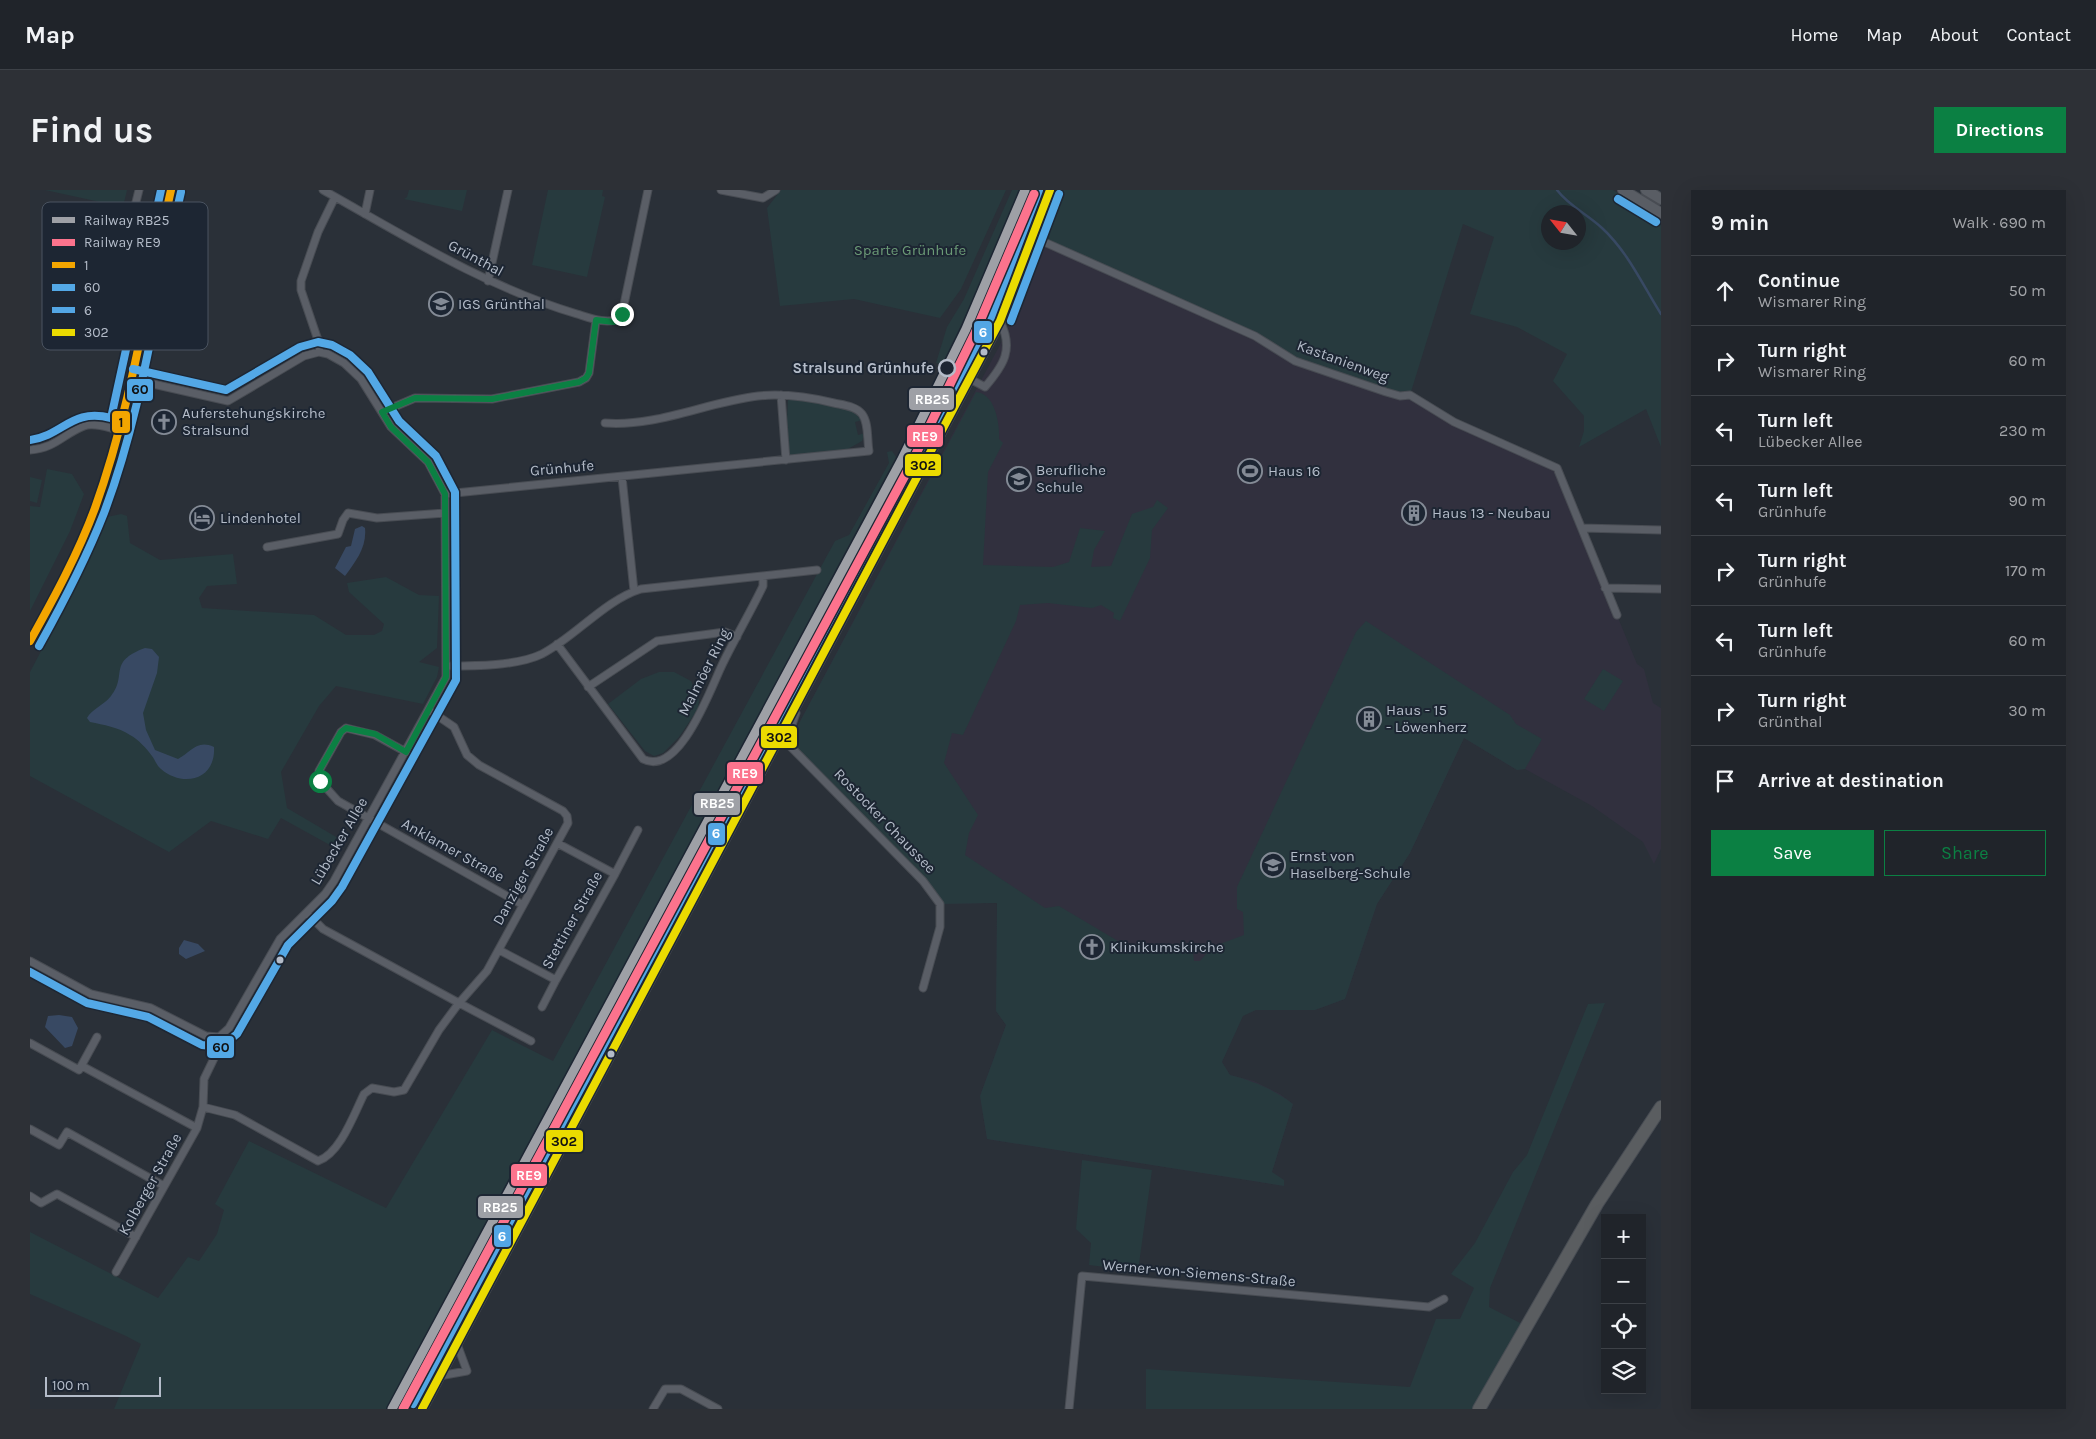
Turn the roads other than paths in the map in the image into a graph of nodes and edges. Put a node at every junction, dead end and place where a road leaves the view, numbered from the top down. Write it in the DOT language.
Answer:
graph roads {
  1 [pos="323,190"];
  2 [pos="370,190"];
  3 [pos="508,190"];
  4 [pos="648,190"];
  5 [pos="721,190"];
  6 [pos="776,190"];
  7 [pos="1050,190"];
  8 [pos="1623,190"];
  9 [pos="1646,190"];
  10 [pos="335,197"];
  11 [pos="1661,199"];
  12 [pos="1661,213"];
  13 [pos="365,214"];
  14 [pos="1033,237"];
  15 [pos="488,281"];
  16 [pos="596,320"];
  17 [pos="1000,321"];
  18 [pos="137,350"];
  19 [pos="319,352"];
  20 [pos="131,379"];
  21 [pos="970,379"];
  22 [pos="781,395"];
  23 [pos="382,412"];
  24 [pos="605,423"];
  25 [pos="120,430"];
  26 [pos="30,450"];
  27 [pos="786,460"];
  28 [pos="622,477"];
  29 [pos="445,494"];
  30 [pos="445,513"];
  31 [pos="1582,528"];
  32 [pos="1661,530"];
  33 [pos="267,547"];
  34 [pos="816,570"];
  35 [pos="763,576"];
  36 [pos="1605,588"];
  37 [pos="1661,589"];
  38 [pos="634,591"];
  39 [pos="1617,615"];
  40 [pos="737,638"];
  41 [pos="30,641"];
  42 [pos="557,644"];
  43 [pos="447,666"];
  44 [pos="588,687"];
  45 [pos="805,687"];
  46 [pos="429,710"];
  47 [pos="406,752"];
  48 [pos="369,819"];
  49 [pos="638,830"];
  50 [pos="557,843"];
  51 [pos="615,874"];
  52 [pos="523,905"];
  53 [pos="307,913"];
  54 [pos="499,950"];
  55 [pos="30,961"];
  56 [pos="556,980"];
  57 [pos="923,988"];
  58 [pos="459,1003"];
  59 [pos="542,1007"];
  60 [pos="219,1037"];
  61 [pos="97,1038"];
  62 [pos="531,1041"];
  63 [pos="30,1043"];
  64 [pos="82,1066"];
  65 [pos="203,1107"];
  66 [pos="1661,1107"];
  67 [pos="197,1128"];
  68 [pos="30,1129"];
  69 [pos="164,1186"];
  70 [pos="30,1196"];
  71 [pos="136,1238"];
  72 [pos="116,1272"];
  73 [pos="1444,1299"];
  74 [pos="456,1344"];
  75 [pos="439,1376"];
  76 [pos="422,1409"];
  77 [pos="653,1409"];
  78 [pos="718,1409"];
  79 [pos="1069,1409"];
  80 [pos="1479,1409"];
  1 -- 10 [label="street, Grünthal"];
  2 -- 13 [label="street"];
  3 -- 15 [label="street"];
  4 -- 16 [label="street, Grünthal"];
  5 -- 6 [label="street"];
  7 -- 14 [label="main road, Rostocker Chaussee"];
  8 -- 12 [label="main road"];
  9 -- 11 [label="main road"];
  10 -- 13 [label="street, Grünthal"];
  10 -- 19 [label="street"];
  13 -- 15 [label="street, Grünthal"];
  14 -- 17 [label="main road, Rostocker Chaussee"];
  14 -- 31 [label="street, Kastanienweg"];
  15 -- 16 [label="street, Grünthal"];
  16 -- 23 [label="street"];
  17 -- 21 [label="main road, Rostocker Chaussee"];
  17 -- 21 [label="street"];
  18 -- 20 [label="street"];
  19 -- 20 [label="street"];
  19 -- 23 [label="street"];
  20 -- 25 [label="street"];
  21 -- 45 [label="main road, Rostocker Chaussee"];
  22 -- 24 [label="street, Grünhufe"];
  22 -- 27 [label="street"];
  22 -- 27 [label="street, Grünhufe"];
  23 -- 29 [label="street"];
  25 -- 26 [label="street"];
  25 -- 41 [label="street"];
  27 -- 28 [label="street, Grünhufe"];
  28 -- 29 [label="street, Grünhufe"];
  28 -- 38 [label="street"];
  29 -- 30 [label="street, Lübecker Allee"];
  30 -- 33 [label="street"];
  30 -- 43 [label="street, Lübecker Allee"];
  31 -- 32 [label="street"];
  31 -- 36 [label="street, Kastanienweg"];
  34 -- 35 [label="street"];
  35 -- 38 [label="street"];
  35 -- 40 [label="street, Malmöer Ring"];
  36 -- 37 [label="street"];
  36 -- 39 [label="street, Kastanienweg"];
  38 -- 42 [label="street"];
  40 -- 44 [label="street"];
  40 -- 44 [label="street, Malmöer Ring"];
  42 -- 43 [label="street"];
  42 -- 44 [label="street, Malmöer Ring"];
  43 -- 46 [label="street, Lübecker Allee"];
  45 -- 57 [label="street, Rostocker Chaussee"];
  45 -- 74 [label="main road, Rostocker Chaussee"];
  46 -- 47 [label="street, Lübecker Allee"];
  46 -- 50 [label="street, Danziger Straße"];
  47 -- 48 [label="street, Lübecker Allee"];
  47 -- 48 [label="street, Anklamer Straße"];
  48 -- 52 [label="street, Anklamer Straße"];
  48 -- 53 [label="street, Lübecker Allee"];
  49 -- 51 [label="street"];
  50 -- 51 [label="street, Stettiner Straße"];
  50 -- 52 [label="street, Danziger Straße"];
  51 -- 56 [label="street, Stettiner Straße"];
  52 -- 54 [label="street, Danziger Straße"];
  53 -- 58 [label="street"];
  53 -- 60 [label="street, Lübecker Allee"];
  54 -- 56 [label="street, Stettiner Straße"];
  54 -- 58 [label="street, Danziger Straße"];
  55 -- 60 [label="street"];
  56 -- 59 [label="street"];
  58 -- 62 [label="street"];
  58 -- 65 [label="street, Danziger Straße"];
  60 -- 65 [label="street, Kolberger Straße"];
  61 -- 64 [label="street"];
  63 -- 64 [label="street"];
  64 -- 67 [label="street"];
  65 -- 67 [label="street, Kolberger Straße"];
  66 -- 80 [label="highway"];
  67 -- 69 [label="street, Kolberger Straße"];
  68 -- 69 [label="street"];
  69 -- 71 [label="street, Kolberger Straße"];
  70 -- 71 [label="street"];
  71 -- 72 [label="street, Kolberger Straße"];
  73 -- 79 [label="street, Werner-von-Siemens-Straße"];
  74 -- 75 [label="main road, Rostocker Chaussee"];
  74 -- 75 [label="street"];
  75 -- 76 [label="main road, Rostocker Chaussee"];
  77 -- 78 [label="street"];
}
